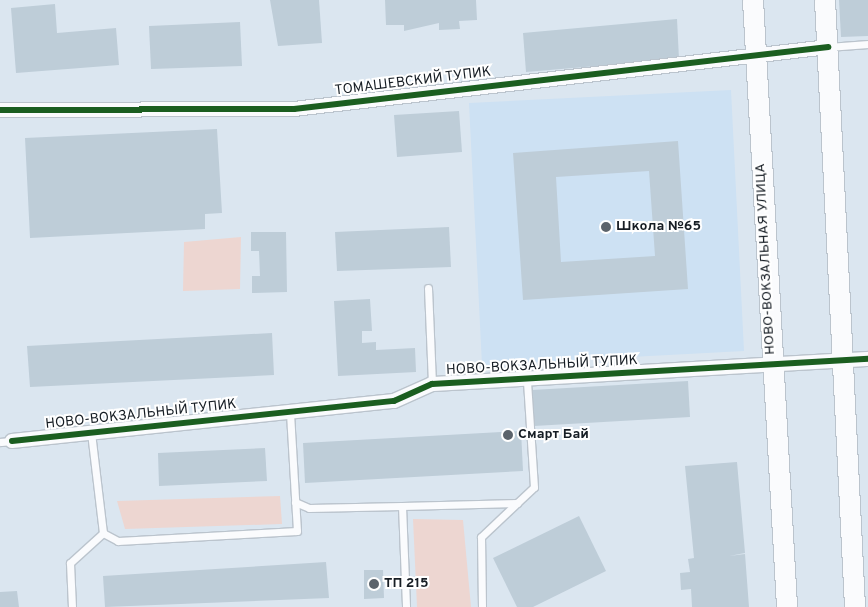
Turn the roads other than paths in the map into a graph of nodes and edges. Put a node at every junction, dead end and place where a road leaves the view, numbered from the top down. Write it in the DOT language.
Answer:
graph roads {
  1 [pos="753,0"];
  2 [pos="825,0"];
  3 [pos="868,44"];
  4 [pos="828,47"];
  5 [pos="756,53"];
  6 [pos="0,110"];
  7 [pos="428,288"];
  8 [pos="868,359"];
  9 [pos="842,360"];
  10 [pos="771,363"];
  11 [pos="527,381"];
  12 [pos="432,384"];
  13 [pos="290,412"];
  14 [pos="91,432"];
  15 [pos="6,441"];
  16 [pos="295,502"];
  17 [pos="517,503"];
  18 [pos="402,506"];
  19 [pos="103,533"];
  20 [pos="72,607"];
  21 [pos="406,607"];
  22 [pos="482,607"];
  23 [pos="787,607"];
  24 [pos="855,607"];
  1 -- 5 [label="main road, НОВО-ВОКЗАЛЬНАЯ УЛИЦА"];
  2 -- 4 [label="main road"];
  3 -- 4 [label="lane"];
  4 -- 5 [label="street, ТОМАШЕВСКИЙ ТУПИК"];
  4 -- 9 [label="main road"];
  5 -- 6 [label="street, ТОМАШЕВСКИЙ ТУПИК"];
  5 -- 10 [label="main road, НОВО-ВОКЗАЛЬНАЯ УЛИЦА"];
  7 -- 12 [label="lane"];
  8 -- 9 [label="street, НОВО-ВОКЗАЛЬНЫЙ ТУПИК"];
  9 -- 10 [label="street, НОВО-ВОКЗАЛЬНЫЙ ТУПИК"];
  9 -- 24 [label="main road"];
  10 -- 11 [label="street, НОВО-ВОКЗАЛЬНЫЙ ТУПИК"];
  10 -- 23 [label="main road, НОВО-ВОКЗАЛЬНАЯ УЛИЦА"];
  11 -- 12 [label="street, НОВО-ВОКЗАЛЬНЫЙ ТУПИК"];
  11 -- 17 [label="lane"];
  12 -- 13 [label="street, НОВО-ВОКЗАЛЬНЫЙ ТУПИК"];
  13 -- 14 [label="street, НОВО-ВОКЗАЛЬНЫЙ ТУПИК"];
  13 -- 16 [label="lane"];
  14 -- 15 [label="street, НОВО-ВОКЗАЛЬНЫЙ ТУПИК"];
  14 -- 19 [label="lane"];
  16 -- 18 [label="lane"];
  16 -- 19 [label="lane"];
  17 -- 18 [label="lane"];
  17 -- 22 [label="lane"];
  18 -- 21 [label="lane"];
  19 -- 20 [label="lane"];
}
